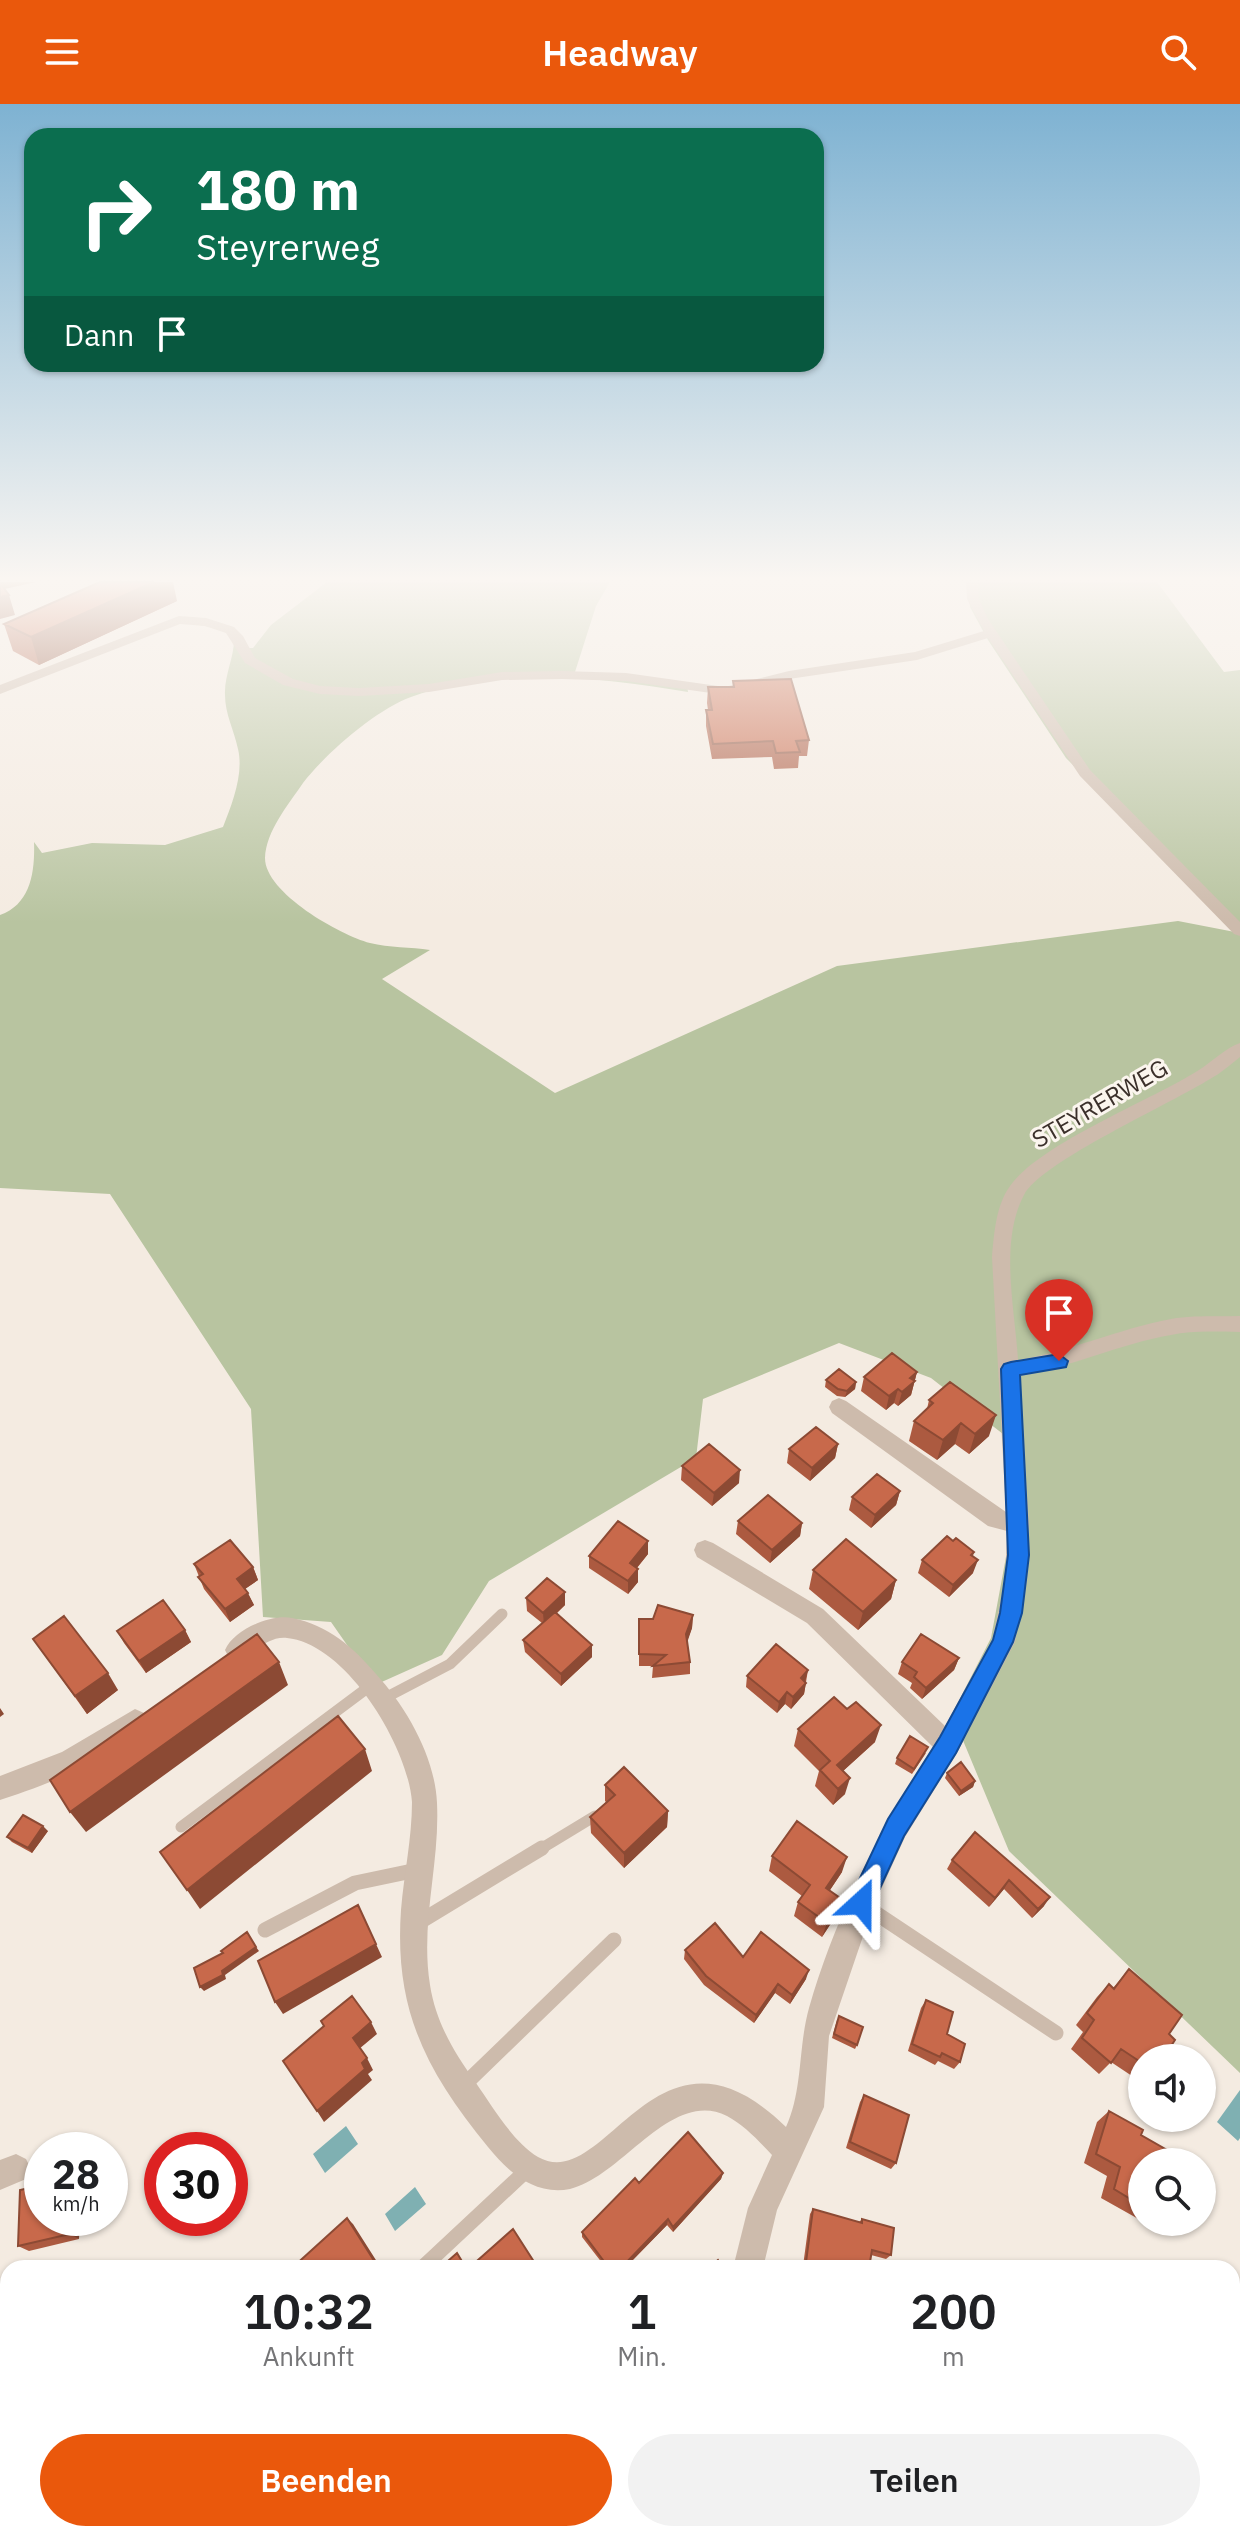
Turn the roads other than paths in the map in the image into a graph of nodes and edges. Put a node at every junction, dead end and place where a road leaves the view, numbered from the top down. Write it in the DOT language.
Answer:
graph roads {
  1 [pos="1033,696"];
  2 [pos="1240,931"];
  3 [pos="1240,1049"];
  4 [pos="1240,1324"];
  5 [pos="1011,1369"];
  6 [pos="839,1407"];
  7 [pos="1018,1524"];
  8 [pos="705,1550"];
  9 [pos="502,1614"];
  10 [pos="219,1662"];
  11 [pos="375,1693"];
  12 [pos="156,1706"];
  13 [pos="948,1745"];
  14 [pos="0,1788"];
  15 [pos="595,1816"];
  16 [pos="181,1827"];
  17 [pos="419,1870"];
  18 [pos="861,1903"];
  19 [pos="415,1925"];
  20 [pos="265,1930"];
  21 [pos="614,1940"];
  22 [pos="1056,2033"];
  23 [pos="463,2086"];
  24 [pos="788,2150"];
  25 [pos="529,2168"];
  26 [pos="431,2260"];
  27 [pos="750,2260"];
  1 -- 2 [label="street"];
  3 -- 5 [label="street, STEYRERWEG"];
  4 -- 5 [label="street"];
  5 -- 7 [label="street, STEYRERWEG"];
  6 -- 7 [label="street"];
  7 -- 13 [label="street, STEYRERWEG"];
  8 -- 13 [label="street"];
  9 -- 11 [label="lane"];
  10 -- 11 [label="street"];
  11 -- 16 [label="lane"];
  11 -- 17 [label="street"];
  12 -- 14 [label="street"];
  13 -- 18 [label="street, STEYRERWEG"];
  15 -- 19 [label="lane"];
  17 -- 19 [label="street"];
  17 -- 20 [label="lane"];
  18 -- 22 [label="lane"];
  18 -- 24 [label="street, STEYRERWEG"];
  19 -- 23 [label="street"];
  21 -- 23 [label="lane"];
  23 -- 25 [label="street"];
  24 -- 25 [label="street"];
  24 -- 27 [label="street, STEYRERWEG"];
  25 -- 26 [label="lane"];
}
